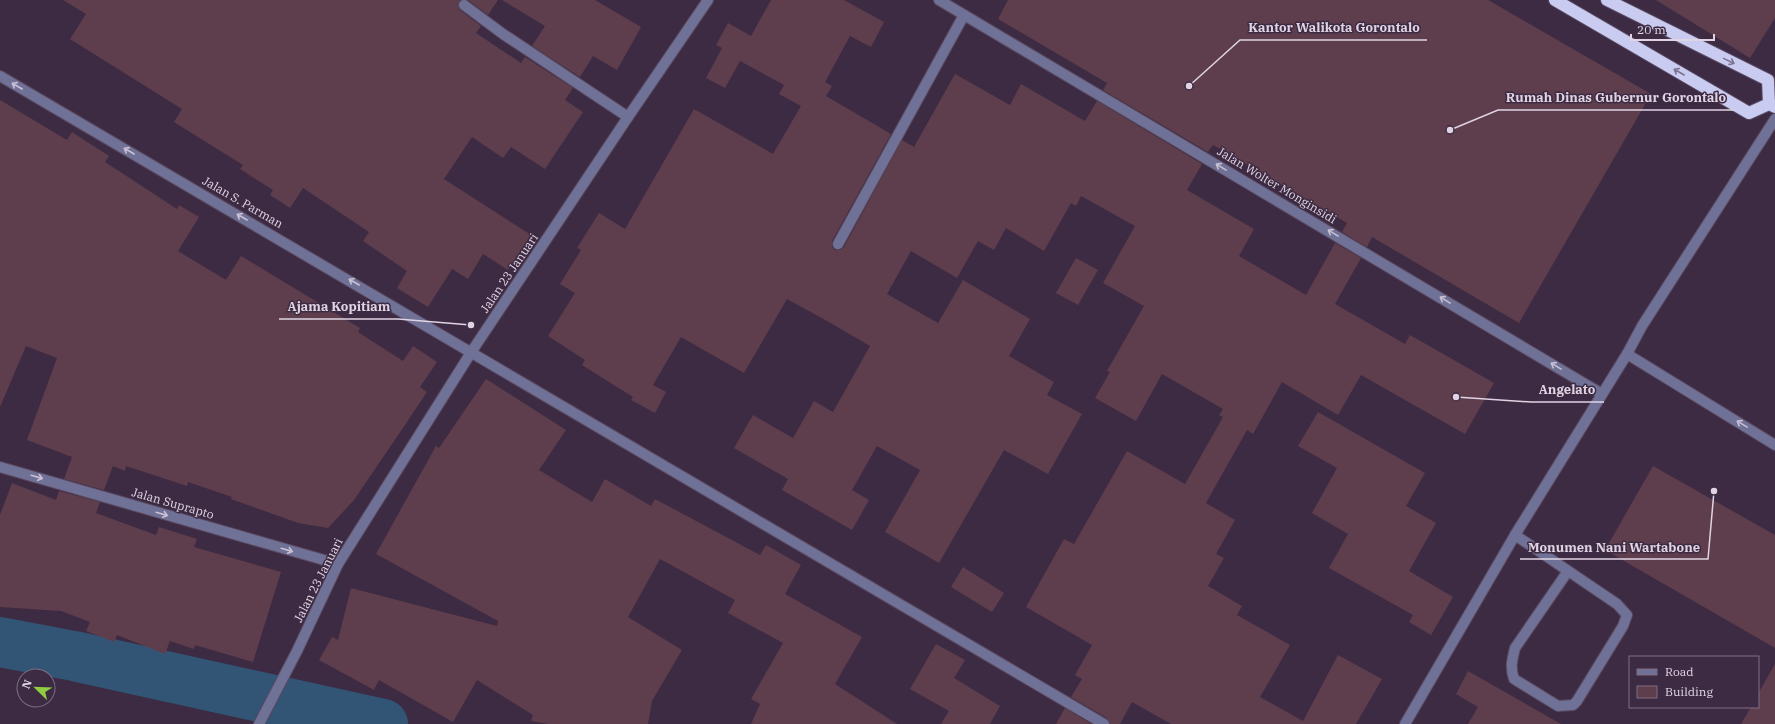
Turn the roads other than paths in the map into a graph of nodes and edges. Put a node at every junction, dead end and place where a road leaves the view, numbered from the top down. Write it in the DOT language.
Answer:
graph roads {
  1 [pos="708,0"];
  2 [pos="939,0"];
  3 [pos="1555,0"];
  4 [pos="1607,0"];
  5 [pos="464,5"];
  6 [pos="964,15"];
  7 [pos="0,76"];
  8 [pos="1772,106"];
  9 [pos="628,117"];
  10 [pos="1775,119"];
  11 [pos="838,244"];
  12 [pos="472,352"];
  13 [pos="1627,354"];
  14 [pos="1602,394"];
  15 [pos="1775,445"];
  16 [pos="0,467"];
  17 [pos="1515,535"];
  18 [pos="338,564"];
  19 [pos="1568,571"];
  20 [pos="259,724"];
  21 [pos="1104,724"];
  22 [pos="1405,724"];
  1 -- 9 [label="street, Jalan 23 Januari"];
  2 -- 6 [label="street, Jalan Wolter Monginsidi"];
  8 -- 3 [label="highway, one-way"];
  4 -- 8 [label="highway, one-way"];
  5 -- 9 [label="street"];
  6 -- 11 [label="street"];
  14 -- 6 [label="street, Jalan Wolter Monginsidi, one-way"];
  12 -- 7 [label="street, Jalan S. Parman, one-way"];
  9 -- 12 [label="street, Jalan 23 Januari"];
  10 -- 13 [label="street"];
  12 -- 18 [label="street, Jalan 23 Januari"];
  12 -- 21 [label="street, Jalan S. Parman"];
  13 -- 14 [label="street"];
  15 -- 13 [label="street, one-way"];
  14 -- 17 [label="street"];
  16 -- 18 [label="street, Jalan Suprapto, one-way"];
  17 -- 19 [label="street"];
  17 -- 22 [label="street"];
  18 -- 20 [label="street, Jalan 23 Januari"];
  19 -- 19 [label="street"];
}
